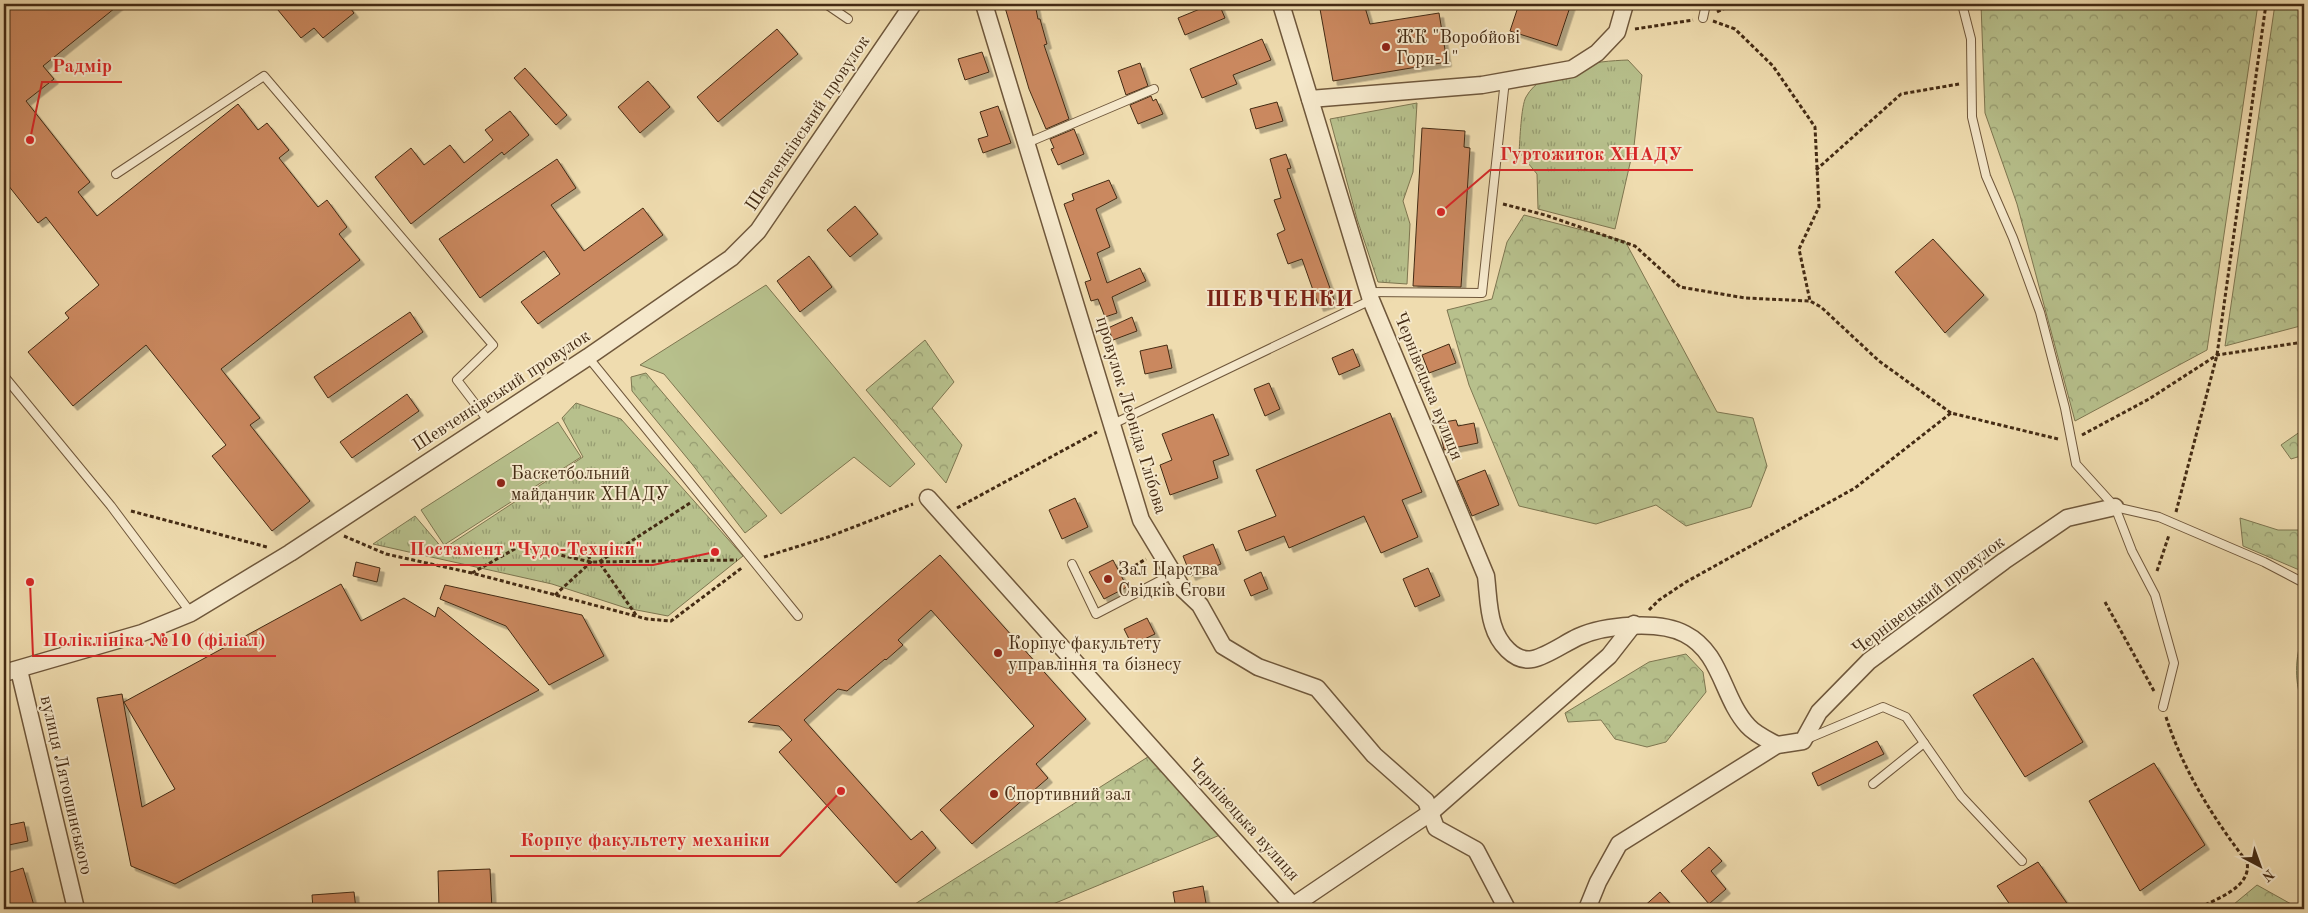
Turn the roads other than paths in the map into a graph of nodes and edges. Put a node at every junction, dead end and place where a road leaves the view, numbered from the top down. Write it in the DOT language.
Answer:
graph roads {
  1 [pos="826,4"];
  2 [pos="913,4"];
  3 [pos="984,4"];
  4 [pos="1281,4"];
  5 [pos="1624,4"];
  6 [pos="1706,4"];
  7 [pos="1962,4"];
  8 [pos="1703,18"];
  9 [pos="848,19"];
  10 [pos="1505,80"];
  11 [pos="1154,89"];
  12 [pos="1310,99"];
  13 [pos="1027,143"];
  14 [pos="116,174"];
  15 [pos="1370,296"];
  16 [pos="588,357"];
  17 [pos="4,376"];
  18 [pos="489,422"];
  19 [pos="1113,424"];
  20 [pos="928,498"];
  21 [pos="2115,507"];
  22 [pos="1072,564"];
  23 [pos="1174,574"];
  24 [pos="2304,583"];
  25 [pos="191,613"];
  26 [pos="798,616"];
  27 [pos="1634,624"];
  28 [pos="11,672"];
  29 [pos="2163,707"];
  30 [pos="1803,741"];
  31 [pos="1924,743"];
  32 [pos="1777,745"];
  33 [pos="1873,784"];
  34 [pos="1430,813"];
  35 [pos="2022,861"];
  36 [pos="1296,907"];
  37 [pos="76,909"];
  38 [pos="1507,909"];
  39 [pos="1587,909"];
  1 -- 9 [label="lane"];
  2 -- 16 [label="street, Шевченківський провулок"];
  3 -- 13 [label="street, провулок Леоніда Глібова"];
  4 -- 12 [label="street, Чернівецька вулиця"];
  5 -- 10 [label="street"];
  6 -- 8 [label="lane"];
  7 -- 21 [label="lane"];
  10 -- 12 [label="street"];
  10 -- 15 [label="lane"];
  11 -- 13 [label="lane"];
  12 -- 15 [label="street, Чернівецька вулиця"];
  13 -- 19 [label="street, провулок Леоніда Глібова"];
  14 -- 18 [label="lane"];
  15 -- 19 [label="lane"];
  15 -- 27 [label="street, Чернівецька вулиця"];
  16 -- 18 [label="street, Шевченківський провулок"];
  16 -- 26 [label="lane"];
  17 -- 25 [label="lane"];
  18 -- 25 [label="street, Шевченківський провулок"];
  19 -- 23 [label="street, провулок Леоніда Глібова"];
  20 -- 36 [label="street, Чернівецька вулиця"];
  21 -- 24 [label="lane"];
  21 -- 29 [label="lane"];
  21 -- 30 [label="street, Чернівецький провулок"];
  22 -- 23 [label="lane"];
  23 -- 34 [label="street, провулок Леоніда Глібова"];
  25 -- 28 [label="street, Шевченківський провулок"];
  27 -- 32 [label="street, Чернівецька вулиця"];
  27 -- 34 [label="street, Чернівецька вулиця"];
  28 -- 37 [label="street, вулиця Лятошинського"];
  30 -- 31 [label="lane"];
  30 -- 32 [label="street"];
  31 -- 33 [label="lane"];
  31 -- 35 [label="lane"];
  32 -- 39 [label="street"];
  34 -- 36 [label="street, Чернівецька вулиця"];
  34 -- 38 [label="street, провулок Леоніда Глібова"];
}
